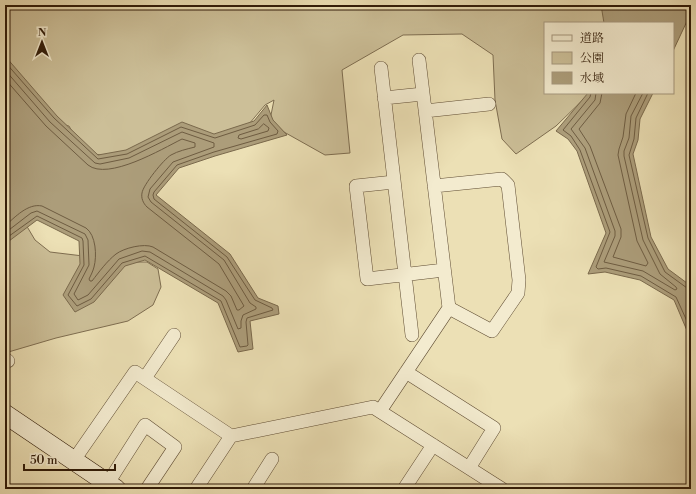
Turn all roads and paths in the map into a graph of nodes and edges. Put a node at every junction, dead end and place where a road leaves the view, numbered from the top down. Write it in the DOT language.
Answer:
graph roads {
  1 [pos="419,60"];
  2 [pos="381,68"];
  3 [pos="423,94"];
  4 [pos="384,98"];
  5 [pos="489,104"];
  6 [pos="425,111"];
  7 [pos="394,182"];
  8 [pos="434,186"];
  9 [pos="444,270"];
  10 [pos="405,275"];
  11 [pos="449,308"];
  12 [pos="174,335"];
  13 [pos="412,336"];
  14 [pos="406,372"];
  15 [pos="145,378"];
  16 [pos="380,411"];
  17 [pos="5,414"];
  18 [pos="231,436"];
  19 [pos="433,445"];
  20 [pos="272,459"];
  21 [pos="74,460"];
  22 [pos="469,468"];
  23 [pos="112,486"];
  24 [pos="147,489"];
  25 [pos="196,489"];
  26 [pos="253,489"];
  27 [pos="404,489"];
  28 [pos="502,489"];
  1 -- 3 [label="street"];
  2 -- 4 [label="street"];
  3 -- 4 [label="street"];
  3 -- 6 [label="street"];
  4 -- 7 [label="street"];
  5 -- 6 [label="street"];
  6 -- 8 [label="street"];
  7 -- 10 [label="street"];
  7 -- 10 [label="street"];
  8 -- 9 [label="street"];
  8 -- 11 [label="street"];
  9 -- 10 [label="street"];
  9 -- 11 [label="street"];
  10 -- 13 [label="street"];
  11 -- 14 [label="street"];
  12 -- 15 [label="street"];
  14 -- 16 [label="street"];
  14 -- 22 [label="street"];
  15 -- 18 [label="street"];
  15 -- 21 [label="street"];
  16 -- 18 [label="street"];
  16 -- 19 [label="street"];
  17 -- 21 [label="street"];
  18 -- 25 [label="street"];
  19 -- 22 [label="street"];
  19 -- 27 [label="street"];
  20 -- 26 [label="street"];
  21 -- 23 [label="street"];
  22 -- 28 [label="street"];
  23 -- 24 [label="street"];
}
